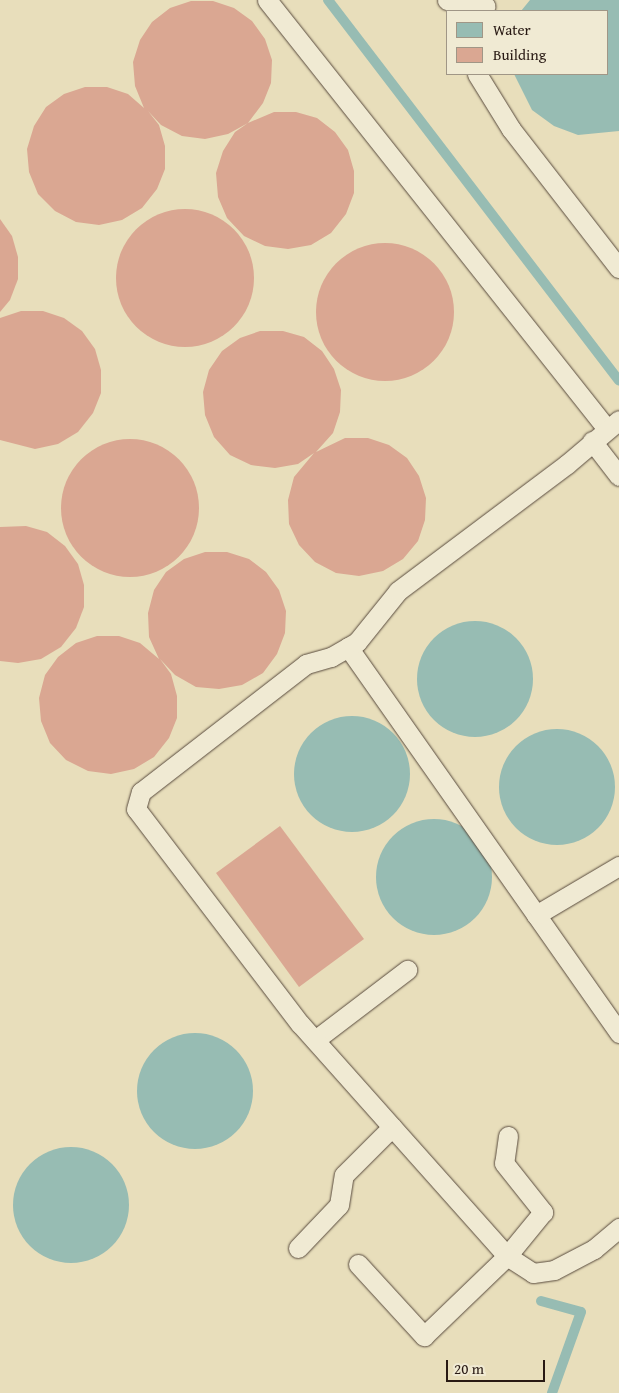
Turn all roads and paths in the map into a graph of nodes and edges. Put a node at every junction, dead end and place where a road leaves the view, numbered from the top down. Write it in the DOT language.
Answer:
graph roads {
  1 [pos="268,0"];
  2 [pos="447,0"];
  3 [pos="486,6"];
  4 [pos="478,75"];
  5 [pos="619,268"];
  6 [pos="613,424"];
  7 [pos="592,441"];
  8 [pos="619,476"];
  9 [pos="348,647"];
  10 [pos="619,866"];
  11 [pos="536,916"];
  12 [pos="407,970"];
  13 [pos="619,1033"];
  14 [pos="315,1040"];
  15 [pos="392,1127"];
  16 [pos="508,1136"];
  17 [pos="619,1228"];
  18 [pos="298,1248"];
  19 [pos="507,1256"];
  20 [pos="358,1264"];
  1 -- 6 [label="lane"];
  2 -- 3 [label="lane"];
  4 -- 5 [label="lane"];
  6 -- 7 [label="lane"];
  7 -- 8 [label="lane"];
  7 -- 9 [label="lane"];
  9 -- 11 [label="lane"];
  9 -- 14 [label="lane"];
  10 -- 11 [label="lane"];
  11 -- 13 [label="lane"];
  12 -- 14 [label="lane"];
  14 -- 15 [label="lane"];
  15 -- 18 [label="lane"];
  15 -- 19 [label="lane"];
  16 -- 19 [label="lane"];
  17 -- 19 [label="lane"];
  19 -- 20 [label="lane"];
}
